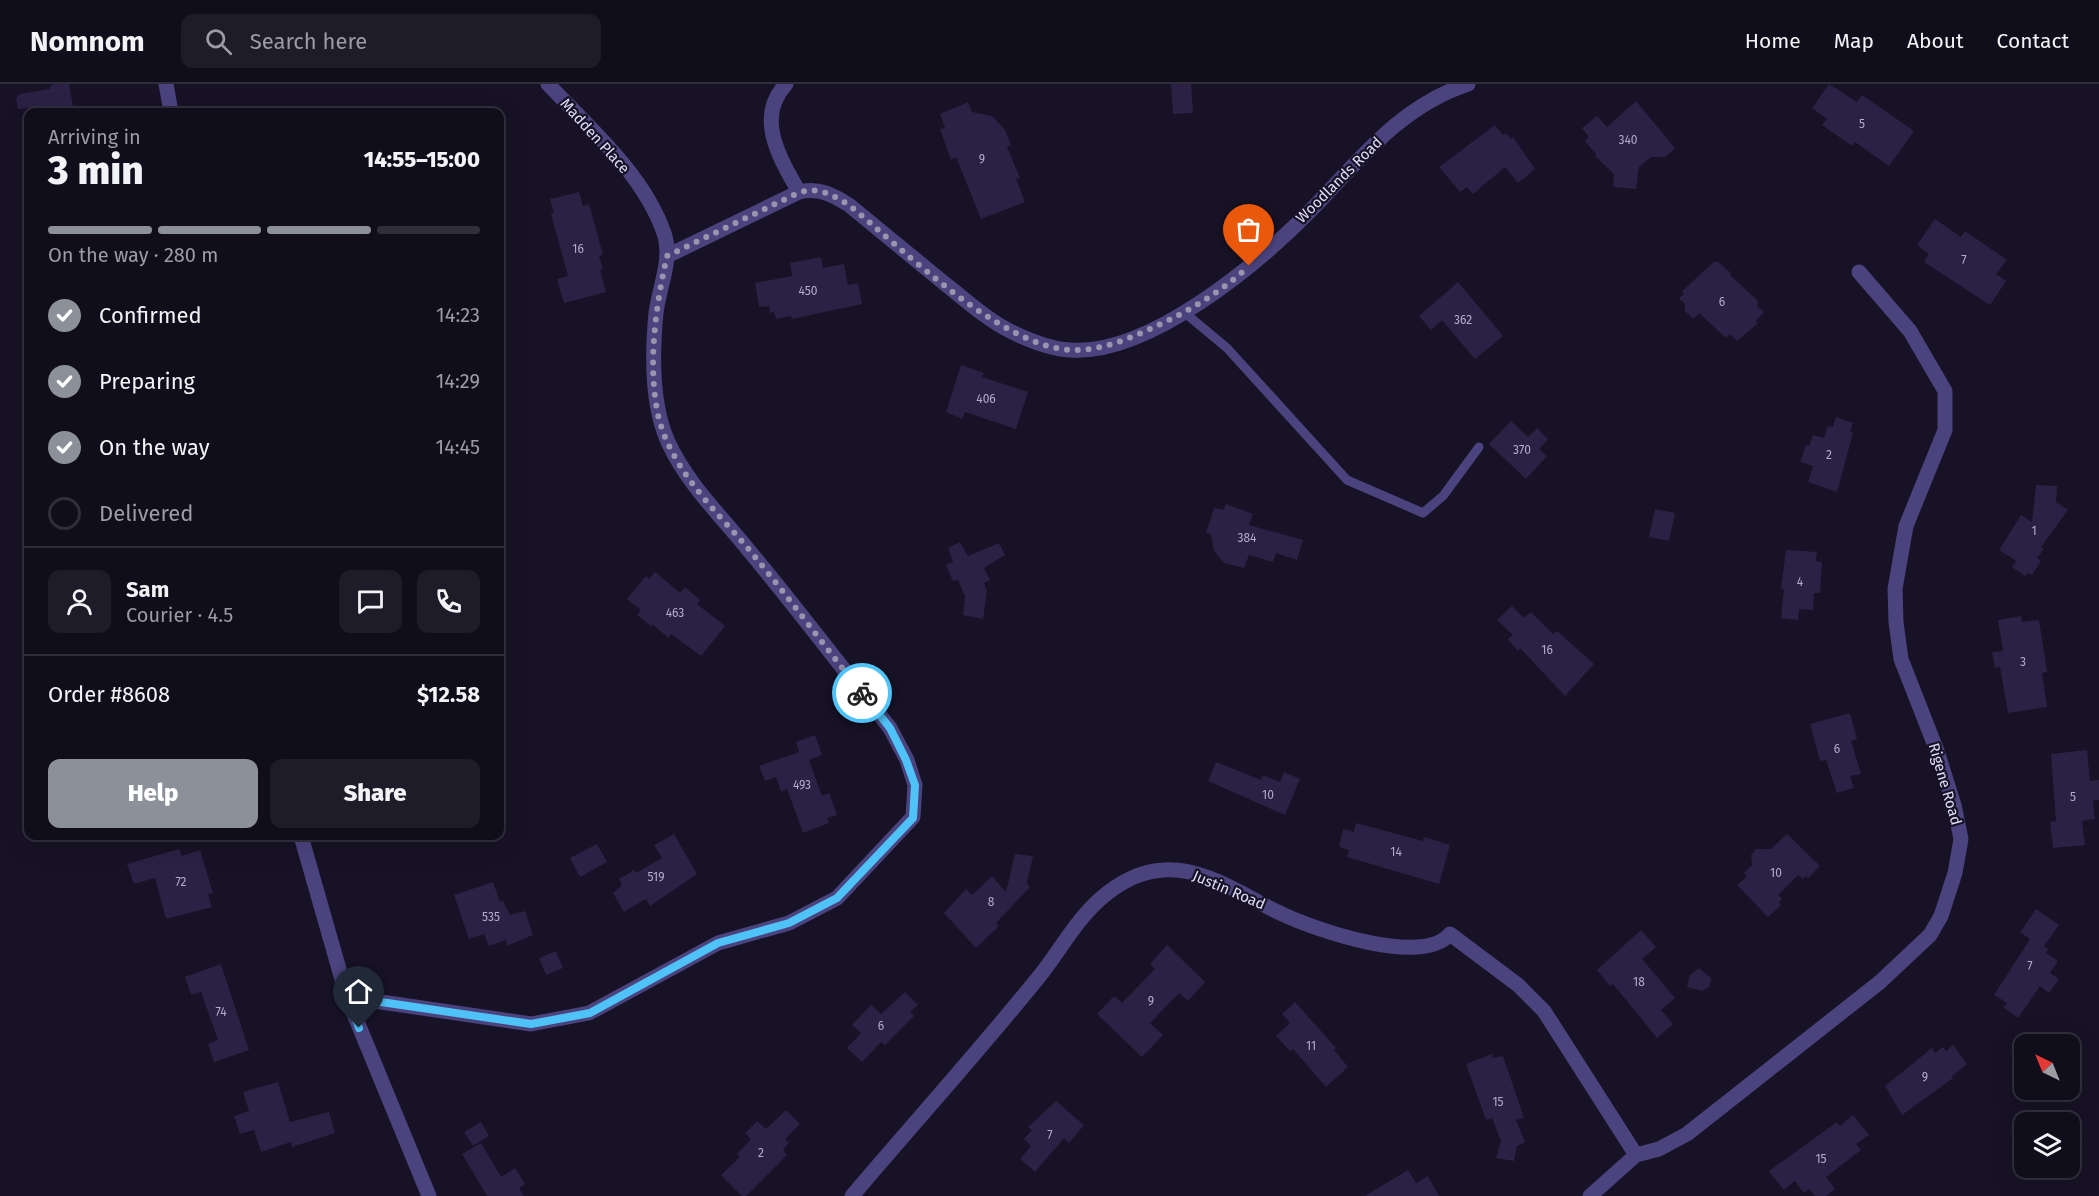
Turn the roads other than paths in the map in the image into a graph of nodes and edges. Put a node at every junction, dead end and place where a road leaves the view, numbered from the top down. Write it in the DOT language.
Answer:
graph roads {
  1 [pos="166,84"];
  2 [pos="548,84"];
  3 [pos="786,84"];
  4 [pos="1468,84"];
  5 [pos="170,108"];
  6 [pos="800,192"];
  7 [pos="667,256"];
  8 [pos="1859,272"];
  9 [pos="1185,313"];
  10 [pos="1479,447"];
  11 [pos="302,840"];
  12 [pos="347,997"];
  13 [pos="1636,1155"];
  14 [pos="429,1196"];
  15 [pos="852,1196"];
  16 [pos="1590,1196"];
  1 -- 5 [label="street"];
  2 -- 7 [label="street, Madden Place"];
  3 -- 6 [label="street"];
  4 -- 9 [label="street, Woodlands Road"];
  6 -- 7 [label="street, Woodlands Road"];
  6 -- 9 [label="street, Woodlands Road"];
  7 -- 12 [label="street"];
  8 -- 13 [label="street, Rigene Road"];
  9 -- 10 [label="lane"];
  11 -- 12 [label="street"];
  12 -- 14 [label="street"];
  13 -- 15 [label="street, Justin Road"];
  13 -- 16 [label="street, Rigene Road"];
}
